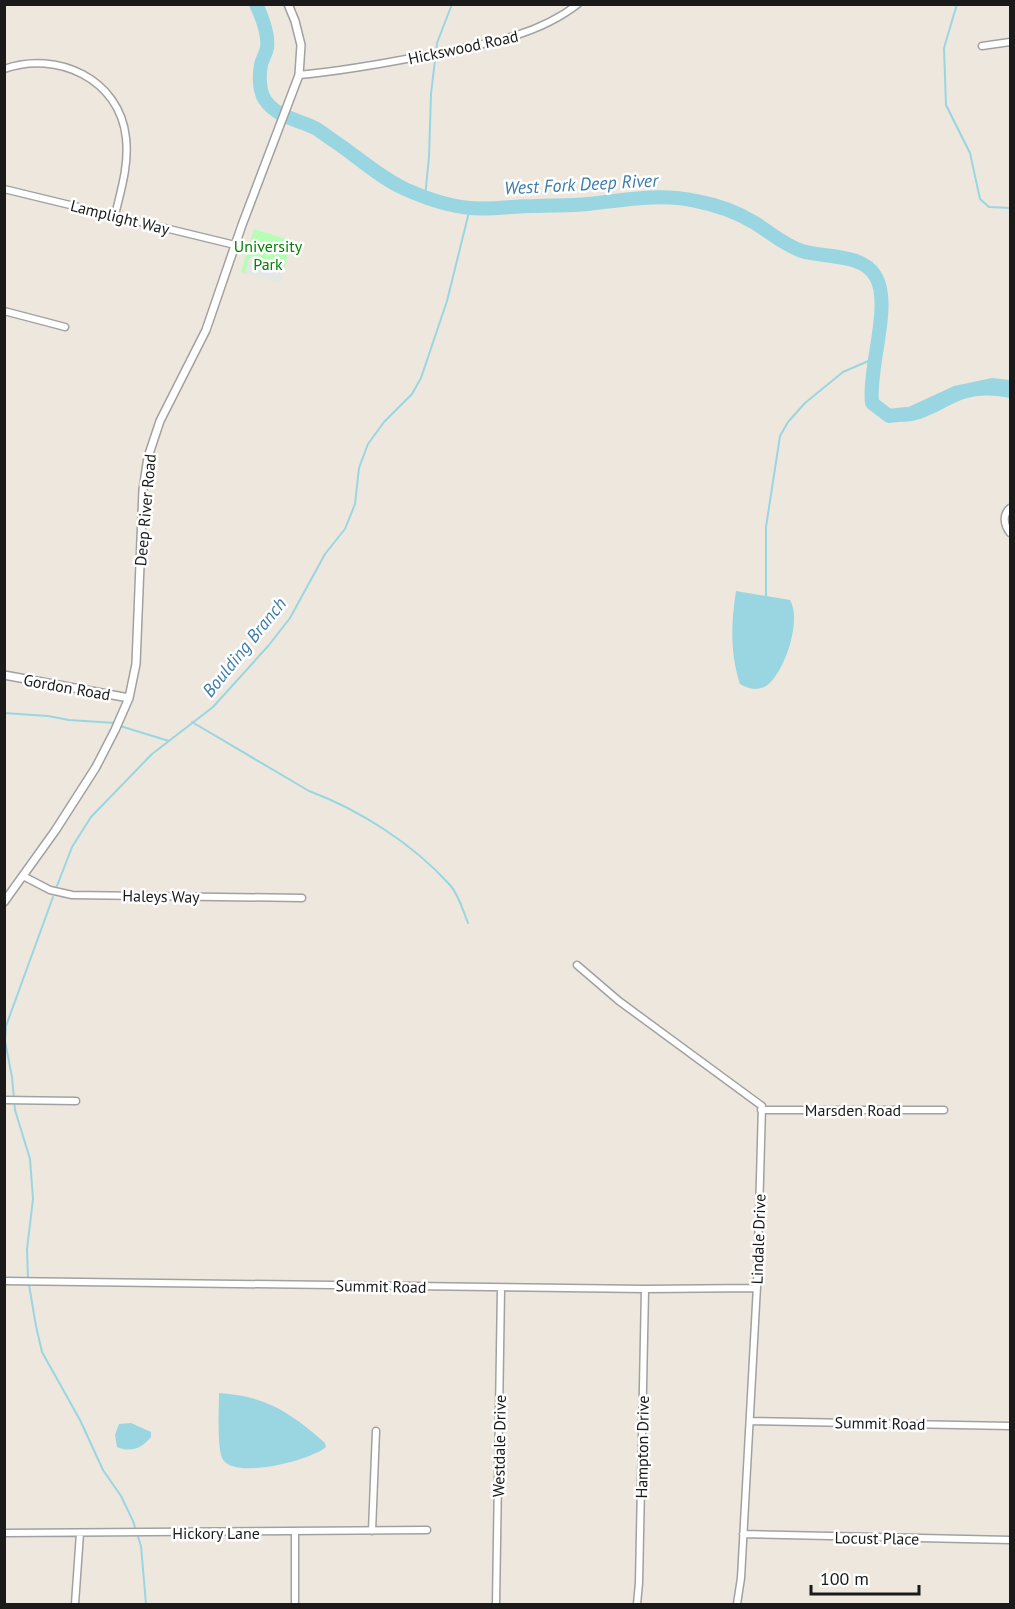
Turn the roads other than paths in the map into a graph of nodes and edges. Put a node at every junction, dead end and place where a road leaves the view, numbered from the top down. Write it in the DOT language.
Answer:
graph roads {
  1 [pos="288,4"];
  2 [pos="579,4"];
  3 [pos="1011,42"];
  4 [pos="982,46"];
  5 [pos="4,69"];
  6 [pos="299,75"];
  7 [pos="4,189"];
  8 [pos="115,215"];
  9 [pos="235,245"];
  10 [pos="4,311"];
  11 [pos="65,327"];
  12 [pos="1011,508"];
  13 [pos="1011,533"];
  14 [pos="4,675"];
  15 [pos="129,698"];
  16 [pos="23,876"];
  17 [pos="302,898"];
  18 [pos="4,902"];
  19 [pos="577,965"];
  20 [pos="4,1100"];
  21 [pos="76,1101"];
  22 [pos="761,1110"];
  23 [pos="944,1110"];
  24 [pos="4,1281"];
  25 [pos="501,1288"];
  26 [pos="757,1288"];
  27 [pos="645,1289"];
  28 [pos="750,1421"];
  29 [pos="1011,1426"];
  30 [pos="376,1431"];
  31 [pos="428,1530"];
  32 [pos="372,1531"];
  33 [pos="4,1533"];
  34 [pos="80,1533"];
  35 [pos="295,1533"];
  36 [pos="743,1534"];
  37 [pos="1011,1540"];
  38 [pos="75,1605"];
  39 [pos="295,1605"];
  40 [pos="496,1605"];
  41 [pos="637,1605"];
  42 [pos="737,1605"];
  1 -- 6 [label="street, Deep River Road"];
  2 -- 6 [label="street, Hickswood Road"];
  3 -- 4 [label="street"];
  5 -- 8 [label="street"];
  6 -- 9 [label="street, Deep River Road"];
  7 -- 8 [label="street, Lamplight Way"];
  8 -- 9 [label="street, Lamplight Way"];
  9 -- 15 [label="street, Deep River Road"];
  10 -- 11 [label="street"];
  12 -- 13 [label="street"];
  14 -- 15 [label="street, Gordon Road"];
  15 -- 16 [label="street, Deep River Road"];
  16 -- 17 [label="street, Haleys Way"];
  16 -- 18 [label="street, Deep River Road"];
  19 -- 22 [label="street"];
  20 -- 21 [label="street"];
  22 -- 23 [label="street, Marsden Road"];
  22 -- 26 [label="street, Lindale Drive"];
  24 -- 25 [label="street, Summit Road"];
  25 -- 27 [label="street, Summit Road"];
  25 -- 40 [label="street, Westdale Drive"];
  26 -- 27 [label="street, Summit Road"];
  26 -- 28 [label="street, Lindale Drive"];
  27 -- 41 [label="street, Hampton Drive"];
  28 -- 29 [label="street, Summit Road"];
  28 -- 36 [label="street, Lindale Drive"];
  30 -- 32 [label="street"];
  31 -- 32 [label="street, Hickory Lane"];
  32 -- 35 [label="street, Hickory Lane"];
  33 -- 34 [label="street, Hickory Lane"];
  34 -- 35 [label="street, Hickory Lane"];
  34 -- 38 [label="street"];
  35 -- 39 [label="street"];
  36 -- 37 [label="street, Locust Place"];
  36 -- 42 [label="street, Lindale Drive"];
}
